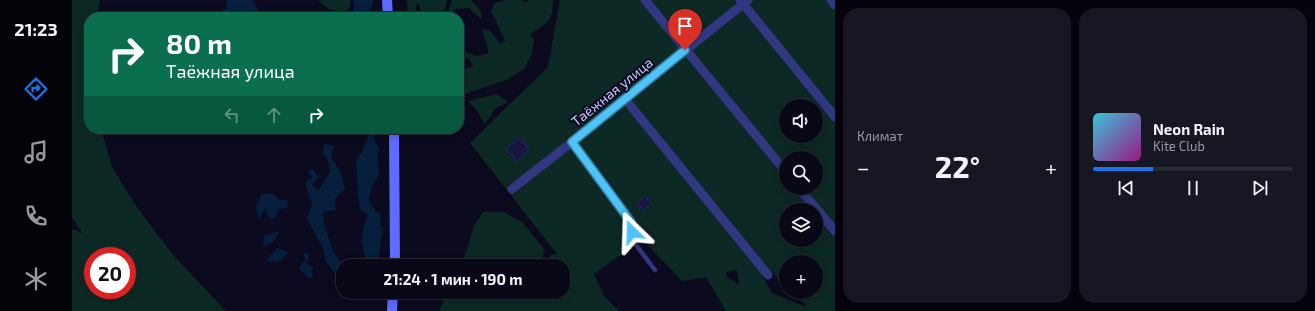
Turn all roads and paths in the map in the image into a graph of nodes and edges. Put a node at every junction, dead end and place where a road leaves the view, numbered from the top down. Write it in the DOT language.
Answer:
graph roads {
  1 [pos="387,0"];
  2 [pos="645,0"];
  3 [pos="831,0"];
  4 [pos="744,1"];
  5 [pos="835,5"];
  6 [pos="388,12"];
  7 [pos="685,50"];
  8 [pos="626,99"];
  9 [pos="835,117"];
  10 [pos="394,134"];
  11 [pos="572,142"];
  12 [pos="779,164"];
  13 [pos="512,189"];
  14 [pos="805,195"];
  15 [pos="835,231"];
  16 [pos="395,259"];
  17 [pos="655,270"];
  18 [pos="768,275"];
  19 [pos="393,299"];
  20 [pos="392,311"];
  1 -- 6 [label="main road"];
  2 -- 7 [label="street"];
  3 -- 5 [label="street"];
  4 -- 7 [label="street, Таёжная улица"];
  4 -- 9 [label="street"];
  7 -- 8 [label="street, Таёжная улица"];
  7 -- 12 [label="street"];
  8 -- 11 [label="street, Таёжная улица"];
  8 -- 18 [label="street"];
  10 -- 16 [label="main road"];
  11 -- 13 [label="street, Таёжная улица"];
  11 -- 17 [label="lane"];
  14 -- 15 [label="street"];
  19 -- 20 [label="main road"];
}
